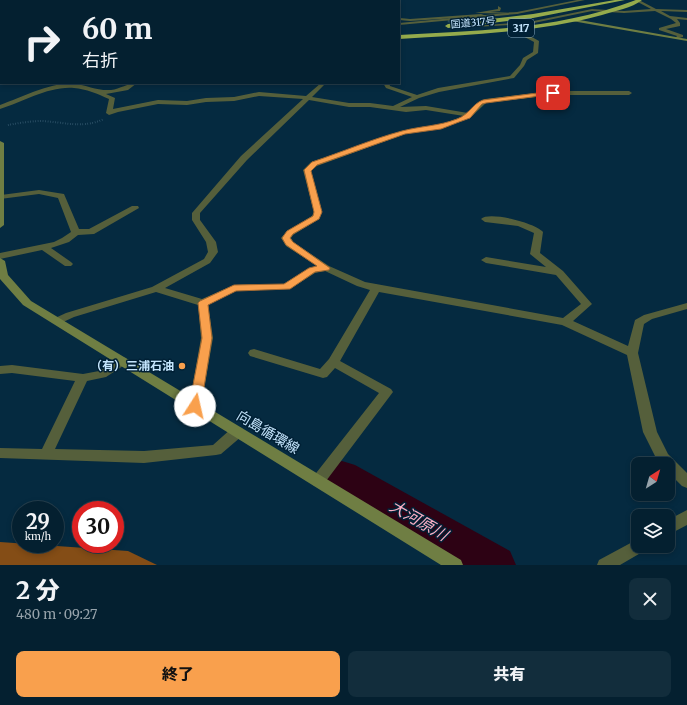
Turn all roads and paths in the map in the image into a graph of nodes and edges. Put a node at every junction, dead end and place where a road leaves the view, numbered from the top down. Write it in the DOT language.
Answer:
graph roads {
  1 [pos="564,0"];
  2 [pos="583,0"];
  3 [pos="620,0"];
  4 [pos="637,0"];
  5 [pos="550,1"];
  6 [pos="499,7"];
  7 [pos="658,10"];
  8 [pos="687,11"];
  9 [pos="518,13"];
  10 [pos="483,16"];
  11 [pos="419,17"];
  12 [pos="673,18"];
  13 [pos="687,19"];
  14 [pos="574,20"];
  15 [pos="400,21"];
  16 [pos="475,26"];
  17 [pos="443,27"];
  18 [pos="411,29"];
  19 [pos="400,30"];
  20 [pos="521,33"];
  21 [pos="400,37"];
  22 [pos="677,38"];
  23 [pos="687,40"];
  24 [pos="133,84"];
  25 [pos="386,84"];
  26 [pos="321,85"];
  27 [pos="95,92"];
  28 [pos="629,93"];
  29 [pos="417,97"];
  30 [pos="307,98"];
  31 [pos="0,107"];
  32 [pos="394,108"];
  33 [pos="109,113"];
  34 [pos="470,115"];
  35 [pos="8,125"];
  36 [pos="0,143"];
  37 [pos="1,197"];
  38 [pos="135,208"];
  39 [pos="485,219"];
  40 [pos="0,225"];
  41 [pos="76,232"];
  42 [pos="44,247"];
  43 [pos="0,256"];
  44 [pos="486,260"];
  45 [pos="0,261"];
  46 [pos="68,264"];
  47 [pos="326,268"];
  48 [pos="560,273"];
  49 [pos="376,288"];
  50 [pos="156,289"];
  51 [pos="203,303"];
  52 [pos="687,306"];
  53 [pos="57,321"];
  54 [pos="565,322"];
  55 [pos="632,352"];
  56 [pos="254,353"];
  57 [pos="122,361"];
  58 [pos="333,362"];
  59 [pos="0,370"];
  60 [pos="83,378"];
  61 [pos="195,406"];
  62 [pos="237,432"];
  63 [pos="0,453"];
  64 [pos="46,454"];
  65 [pos="318,481"];
  66 [pos="687,482"];
  67 [pos="687,517"];
  68 [pos="675,524"];
  69 [pos="631,550"];
  70 [pos="455,565"];
  71 [pos="605,565"];
  1 -- 5 [label="street"];
  2 -- 9 [label="street"];
  3 -- 17 [label="highway"];
  4 -- 7 [label="street"];
  4 -- 14 [label="highway, 国道317号 / 317"];
  6 -- 9 [label="lane"];
  7 -- 8 [label="street"];
  7 -- 12 [label="street"];
  7 -- 16 [label="street"];
  9 -- 10 [label="street"];
  10 -- 11 [label="lane"];
  10 -- 15 [label="street"];
  12 -- 13 [label="street"];
  12 -- 22 [label="street"];
  14 -- 21 [label="highway, 国道317号 / 317"];
  14 -- 22 [label="main road"];
  18 -- 19 [label="highway"];
  20 -- 29 [label="street"];
  22 -- 23 [label="main road"];
  24 -- 27 [label="street"];
  25 -- 29 [label="street"];
  26 -- 30 [label="street"];
  27 -- 31 [label="street"];
  27 -- 33 [label="street"];
  28 -- 34 [label="street"];
  29 -- 32 [label="street"];
  30 -- 32 [label="street"];
  30 -- 33 [label="street"];
  30 -- 50 [label="street"];
  32 -- 34 [label="street"];
  33 -- 35 [label="path"];
  34 -- 47 [label="street"];
  36 -- 37 [label="main road"];
  37 -- 40 [label="main road"];
  37 -- 41 [label="street"];
  38 -- 41 [label="street"];
  39 -- 48 [label="street"];
  41 -- 42 [label="street"];
  42 -- 43 [label="street"];
  42 -- 46 [label="street"];
  44 -- 48 [label="street"];
  45 -- 53 [label="main road, 向島循環線"];
  47 -- 49 [label="street"];
  47 -- 51 [label="street"];
  48 -- 54 [label="street"];
  49 -- 54 [label="street"];
  49 -- 58 [label="street"];
  50 -- 51 [label="street"];
  50 -- 53 [label="street"];
  51 -- 61 [label="street"];
  52 -- 55 [label="street"];
  53 -- 57 [label="main road, 向島循環線"];
  54 -- 55 [label="street"];
  55 -- 66 [label="street"];
  56 -- 58 [label="street"];
  57 -- 60 [label="street"];
  57 -- 61 [label="main road, 向島循環線"];
  58 -- 65 [label="street"];
  59 -- 60 [label="street"];
  60 -- 64 [label="street"];
  61 -- 62 [label="main road, 向島循環線"];
  62 -- 64 [label="street"];
  62 -- 65 [label="main road, 向島循環線"];
  63 -- 64 [label="street"];
  65 -- 70 [label="main road, 向島循環線"];
  67 -- 68 [label="street"];
  69 -- 71 [label="street"];
}
